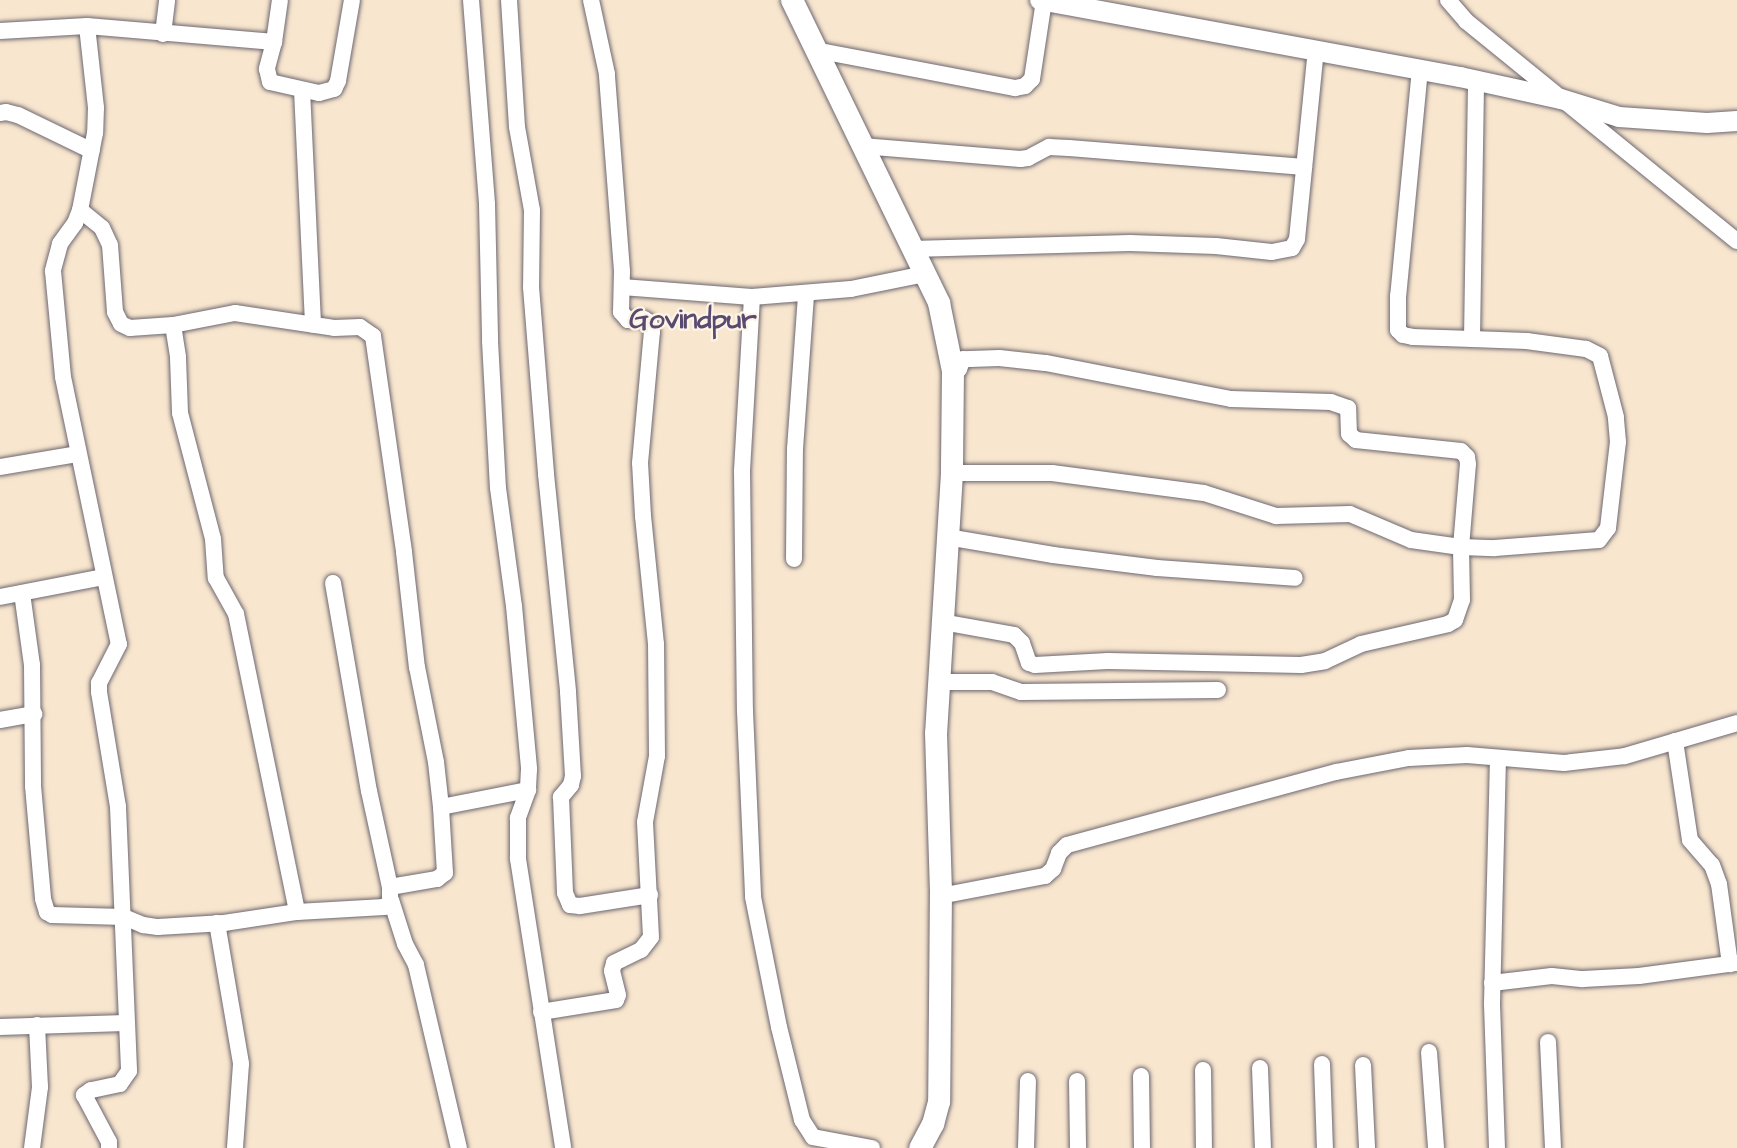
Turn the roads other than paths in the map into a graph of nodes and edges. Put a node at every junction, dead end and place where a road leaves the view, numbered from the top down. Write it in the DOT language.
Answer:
graph roads {
  1 [pos="167,0"];
  2 [pos="280,0"];
  3 [pos="352,0"];
  4 [pos="471,0"];
  5 [pos="509,0"];
  6 [pos="591,0"];
  7 [pos="792,0"];
  8 [pos="1042,0"];
  9 [pos="1448,0"];
  10 [pos="87,26"];
  11 [pos="0,31"];
  12 [pos="163,34"];
  13 [pos="274,42"];
  14 [pos="815,50"];
  15 [pos="1316,50"];
  16 [pos="1420,69"];
  17 [pos="1476,80"];
  18 [pos="302,90"];
  19 [pos="1561,99"];
  20 [pos="0,113"];
  21 [pos="1737,121"];
  22 [pos="862,147"];
  23 [pos="92,151"];
  24 [pos="1304,167"];
  25 [pos="80,210"];
  26 [pos="1737,241"];
  27 [pos="912,249"];
  28 [pos="925,274"];
  29 [pos="622,287"];
  30 [pos="806,294"];
  31 [pos="752,297"];
  32 [pos="173,325"];
  33 [pos="313,325"];
  34 [pos="1472,339"];
  35 [pos="953,371"];
  36 [pos="78,454"];
  37 [pos="0,467"];
  38 [pos="952,473"];
  39 [pos="947,537"];
  40 [pos="1461,548"];
  41 [pos="794,559"];
  42 [pos="104,577"];
  43 [pos="1294,578"];
  44 [pos="333,583"];
  45 [pos="22,593"];
  46 [pos="0,597"];
  47 [pos="942,622"];
  48 [pos="939,682"];
  49 [pos="1218,690"];
  50 [pos="34,714"];
  51 [pos="0,720"];
  52 [pos="1737,723"];
  53 [pos="1675,741"];
  54 [pos="1498,759"];
  55 [pos="528,790"];
  56 [pos="441,807"];
  57 [pos="390,893"];
  58 [pos="650,895"];
  59 [pos="940,896"];
  60 [pos="297,912"];
  61 [pos="124,917"];
  62 [pos="217,923"];
  63 [pos="1733,963"];
  64 [pos="1492,983"];
  65 [pos="541,1012"];
  66 [pos="125,1023"];
  67 [pos="37,1025"];
  68 [pos="0,1026"];
  69 [pos="1548,1042"];
  70 [pos="1429,1053"];
  71 [pos="1322,1064"];
  72 [pos="1363,1065"];
  73 [pos="1260,1068"];
  74 [pos="1203,1070"];
  75 [pos="1141,1076"];
  76 [pos="1028,1081"];
  77 [pos="1077,1081"];
  78 [pos="32,1148"];
  79 [pos="110,1148"];
  80 [pos="235,1148"];
  81 [pos="459,1148"];
  82 [pos="563,1148"];
  83 [pos="872,1148"];
  84 [pos="920,1148"];
  85 [pos="1026,1148"];
  86 [pos="1078,1148"];
  87 [pos="1142,1148"];
  88 [pos="1204,1148"];
  89 [pos="1263,1148"];
  90 [pos="1325,1148"];
  91 [pos="1367,1148"];
  92 [pos="1436,1148"];
  93 [pos="1497,1148"];
  94 [pos="1552,1148"];
  1 -- 12 [label="street"];
  2 -- 13 [label="street"];
  3 -- 18 [label="street"];
  4 -- 55 [label="street"];
  5 -- 58 [label="street"];
  6 -- 29 [label="street"];
  7 -- 14 [label="main road"];
  8 -- 14 [label="street"];
  8 -- 15 [label="street"];
  9 -- 19 [label="street"];
  10 -- 11 [label="street"];
  10 -- 12 [label="street"];
  10 -- 23 [label="street"];
  12 -- 13 [label="street"];
  13 -- 18 [label="street"];
  14 -- 22 [label="main road"];
  15 -- 16 [label="street"];
  15 -- 24 [label="street"];
  16 -- 17 [label="street"];
  16 -- 34 [label="street"];
  17 -- 19 [label="street"];
  17 -- 34 [label="street"];
  18 -- 33 [label="street"];
  19 -- 21 [label="street"];
  19 -- 26 [label="street"];
  20 -- 23 [label="street"];
  22 -- 24 [label="street"];
  22 -- 27 [label="main road"];
  23 -- 25 [label="street"];
  24 -- 27 [label="street"];
  25 -- 32 [label="street"];
  25 -- 36 [label="street"];
  27 -- 28 [label="main road"];
  28 -- 30 [label="street"];
  28 -- 35 [label="main road"];
  29 -- 31 [label="street"];
  29 -- 58 [label="street"];
  30 -- 31 [label="street"];
  30 -- 41 [label="street"];
  31 -- 83 [label="street"];
  32 -- 33 [label="street"];
  32 -- 60 [label="street"];
  33 -- 56 [label="street"];
  34 -- 40 [label="street"];
  35 -- 38 [label="main road"];
  35 -- 40 [label="street"];
  36 -- 37 [label="street"];
  36 -- 42 [label="street"];
  38 -- 39 [label="main road"];
  38 -- 40 [label="street"];
  39 -- 43 [label="street"];
  39 -- 47 [label="main road"];
  40 -- 47 [label="street"];
  42 -- 45 [label="street"];
  42 -- 61 [label="street"];
  44 -- 57 [label="street"];
  45 -- 46 [label="street"];
  45 -- 50 [label="street"];
  47 -- 48 [label="main road"];
  48 -- 49 [label="street"];
  48 -- 59 [label="main road"];
  50 -- 51 [label="street"];
  50 -- 61 [label="street"];
  52 -- 53 [label="street"];
  53 -- 54 [label="street"];
  53 -- 63 [label="street"];
  54 -- 59 [label="street"];
  54 -- 64 [label="street"];
  55 -- 56 [label="street"];
  55 -- 65 [label="street"];
  56 -- 57 [label="street"];
  57 -- 60 [label="street"];
  57 -- 81 [label="street"];
  58 -- 65 [label="street"];
  59 -- 84 [label="main road"];
  60 -- 62 [label="street"];
  61 -- 62 [label="street"];
  61 -- 66 [label="street"];
  62 -- 80 [label="street"];
  63 -- 64 [label="street"];
  64 -- 93 [label="street"];
  65 -- 82 [label="street"];
  66 -- 67 [label="street"];
  66 -- 79 [label="street"];
  67 -- 68 [label="street"];
  67 -- 78 [label="street"];
  69 -- 94 [label="street"];
  70 -- 92 [label="street"];
  71 -- 90 [label="street"];
  72 -- 91 [label="street"];
  73 -- 89 [label="street"];
  74 -- 88 [label="street"];
  75 -- 87 [label="street"];
  76 -- 85 [label="street"];
  77 -- 86 [label="street"];
}
